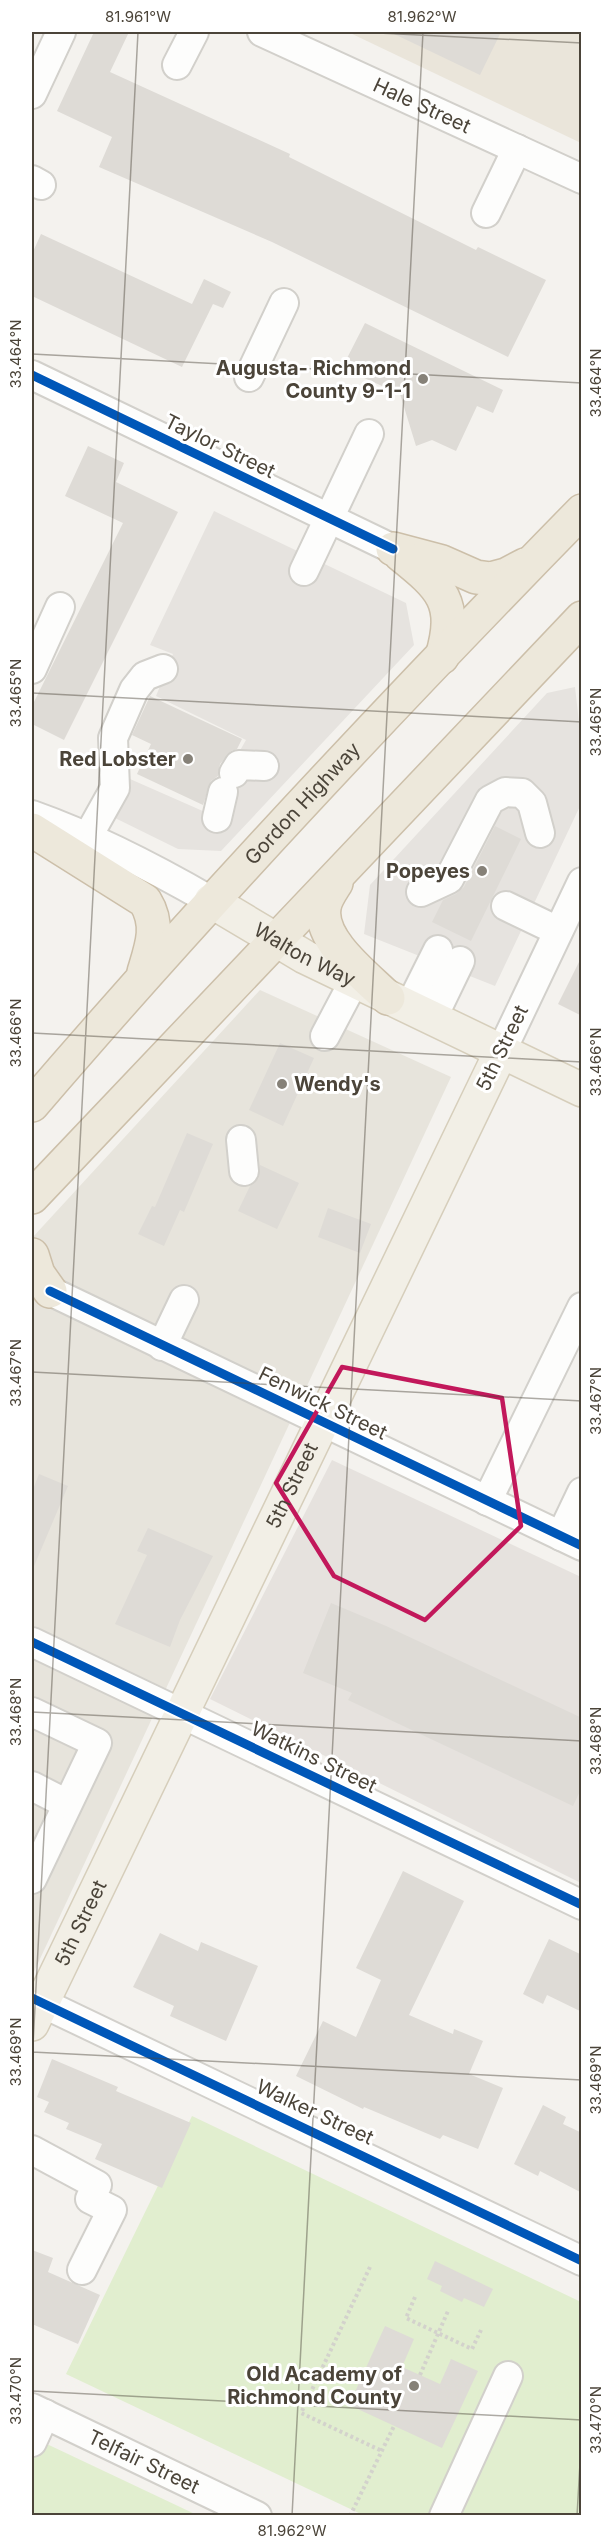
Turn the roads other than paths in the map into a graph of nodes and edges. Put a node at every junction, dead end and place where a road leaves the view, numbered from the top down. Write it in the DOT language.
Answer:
graph roads {
  1 [pos="61,32"];
  2 [pos="194,32"];
  3 [pos="262,32"];
  4 [pos="177,65"];
  5 [pos="32,94"];
  6 [pos="517,150"];
  7 [pos="582,179"];
  8 [pos="486,213"];
  9 [pos="284,303"];
  10 [pos="32,375"];
  11 [pos="249,377"];
  12 [pos="369,434"];
  13 [pos="582,511"];
  14 [pos="329,518"];
  15 [pos="393,549"];
  16 [pos="534,560"];
  17 [pos="304,571"];
  18 [pos="60,607"];
  19 [pos="582,618"];
  20 [pos="582,650"];
  21 [pos="442,657"];
  22 [pos="32,669"];
  23 [pos="163,669"];
  24 [pos="530,672"];
  25 [pos="264,766"];
  26 [pos="224,794"];
  27 [pos="32,815"];
  28 [pos="32,830"];
  29 [pos="540,833"];
  30 [pos="87,838"];
  31 [pos="349,863"];
  32 [pos="582,882"];
  33 [pos="421,892"];
  34 [pos="211,902"];
  35 [pos="506,906"];
  36 [pos="558,931"];
  37 [pos="277,940"];
  38 [pos="449,956"];
  39 [pos="144,974"];
  40 [pos="354,981"];
  41 [pos="410,1008"];
  42 [pos="325,1036"];
  43 [pos="501,1052"];
  44 [pos="582,1090"];
  45 [pos="32,1104"];
  46 [pos="35,1197"];
  47 [pos="32,1255"];
  48 [pos="41,1289"];
  49 [pos="184,1300"];
  50 [pos="582,1306"];
  51 [pos="162,1346"];
  52 [pos="322,1422"];
  53 [pos="582,1492"];
  54 [pos="487,1501"];
  55 [pos="571,1541"];
  56 [pos="32,1642"];
  57 [pos="32,1712"];
  58 [pos="181,1713"];
  59 [pos="32,1786"];
  60 [pos="67,1804"];
  61 [pos="34,1865"];
  62 [pos="582,1905"];
  63 [pos="35,2008"];
  64 [pos="32,2150"];
  65 [pos="582,2261"];
  66 [pos="82,2270"];
  67 [pos="508,2376"];
  68 [pos="38,2411"];
  69 [pos="32,2442"];
  70 [pos="223,2508"];
  71 [pos="257,2516"];
  72 [pos="444,2516"];
  1 -- 5 [label="street"];
  2 -- 4 [label="street"];
  3 -- 6 [label="street, Hale Street"];
  6 -- 7 [label="street, Hale Street"];
  6 -- 8 [label="street"];
  9 -- 11 [label="street"];
  10 -- 14 [label="street, Taylor Street"];
  12 -- 14 [label="street"];
  13 -- 16 [label="highway, Gordon Highway"];
  14 -- 15 [label="street, Taylor Street"];
  14 -- 17 [label="street"];
  15 -- 16 [label="highway"];
  15 -- 21 [label="highway"];
  16 -- 21 [label="highway, Gordon Highway"];
  18 -- 22 [label="street"];
  19 -- 24 [label="highway"];
  20 -- 24 [label="highway"];
  21 -- 34 [label="highway, Gordon Highway"];
  23 -- 30 [label="street"];
  24 -- 31 [label="highway"];
  25 -- 26 [label="street"];
  27 -- 30 [label="street, Walton Way"];
  28 -- 39 [label="highway"];
  29 -- 33 [label="street"];
  30 -- 34 [label="street, Walton Way"];
  31 -- 37 [label="highway"];
  31 -- 41 [label="highway"];
  32 -- 36 [label="street, 5th Street"];
  34 -- 37 [label="main road, Walton Way"];
  34 -- 39 [label="highway, Gordon Highway"];
  35 -- 36 [label="street"];
  36 -- 43 [label="street, 5th Street"];
  37 -- 40 [label="main road, Walton Way"];
  37 -- 46 [label="highway"];
  38 -- 41 [label="street"];
  39 -- 45 [label="highway, Gordon Highway"];
  40 -- 41 [label="main road, Walton Way"];
  40 -- 42 [label="street"];
  41 -- 43 [label="main road, Walton Way"];
  43 -- 44 [label="main road, Walton Way"];
  43 -- 52 [label="main road, 5th Street"];
  47 -- 48 [label="highway"];
  48 -- 51 [label="street, Fenwick Street"];
  49 -- 51 [label="street"];
  50 -- 54 [label="street"];
  51 -- 52 [label="street, Fenwick Street"];
  52 -- 54 [label="street, Fenwick Street"];
  52 -- 58 [label="main road, 5th Street"];
  53 -- 55 [label="street"];
  54 -- 55 [label="street, Fenwick Street"];
  56 -- 58 [label="street, Watkins Street"];
  57 -- 60 [label="street"];
  58 -- 62 [label="street, Watkins Street"];
  58 -- 63 [label="main road, 5th Street"];
  59 -- 60 [label="street"];
  60 -- 61 [label="street"];
  63 -- 65 [label="street, Walker Street"];
  64 -- 66 [label="street"];
  67 -- 72 [label="street"];
  68 -- 69 [label="street"];
  68 -- 70 [label="street, Telfair Street"];
  70 -- 71 [label="street, Telfair Street"];
}
